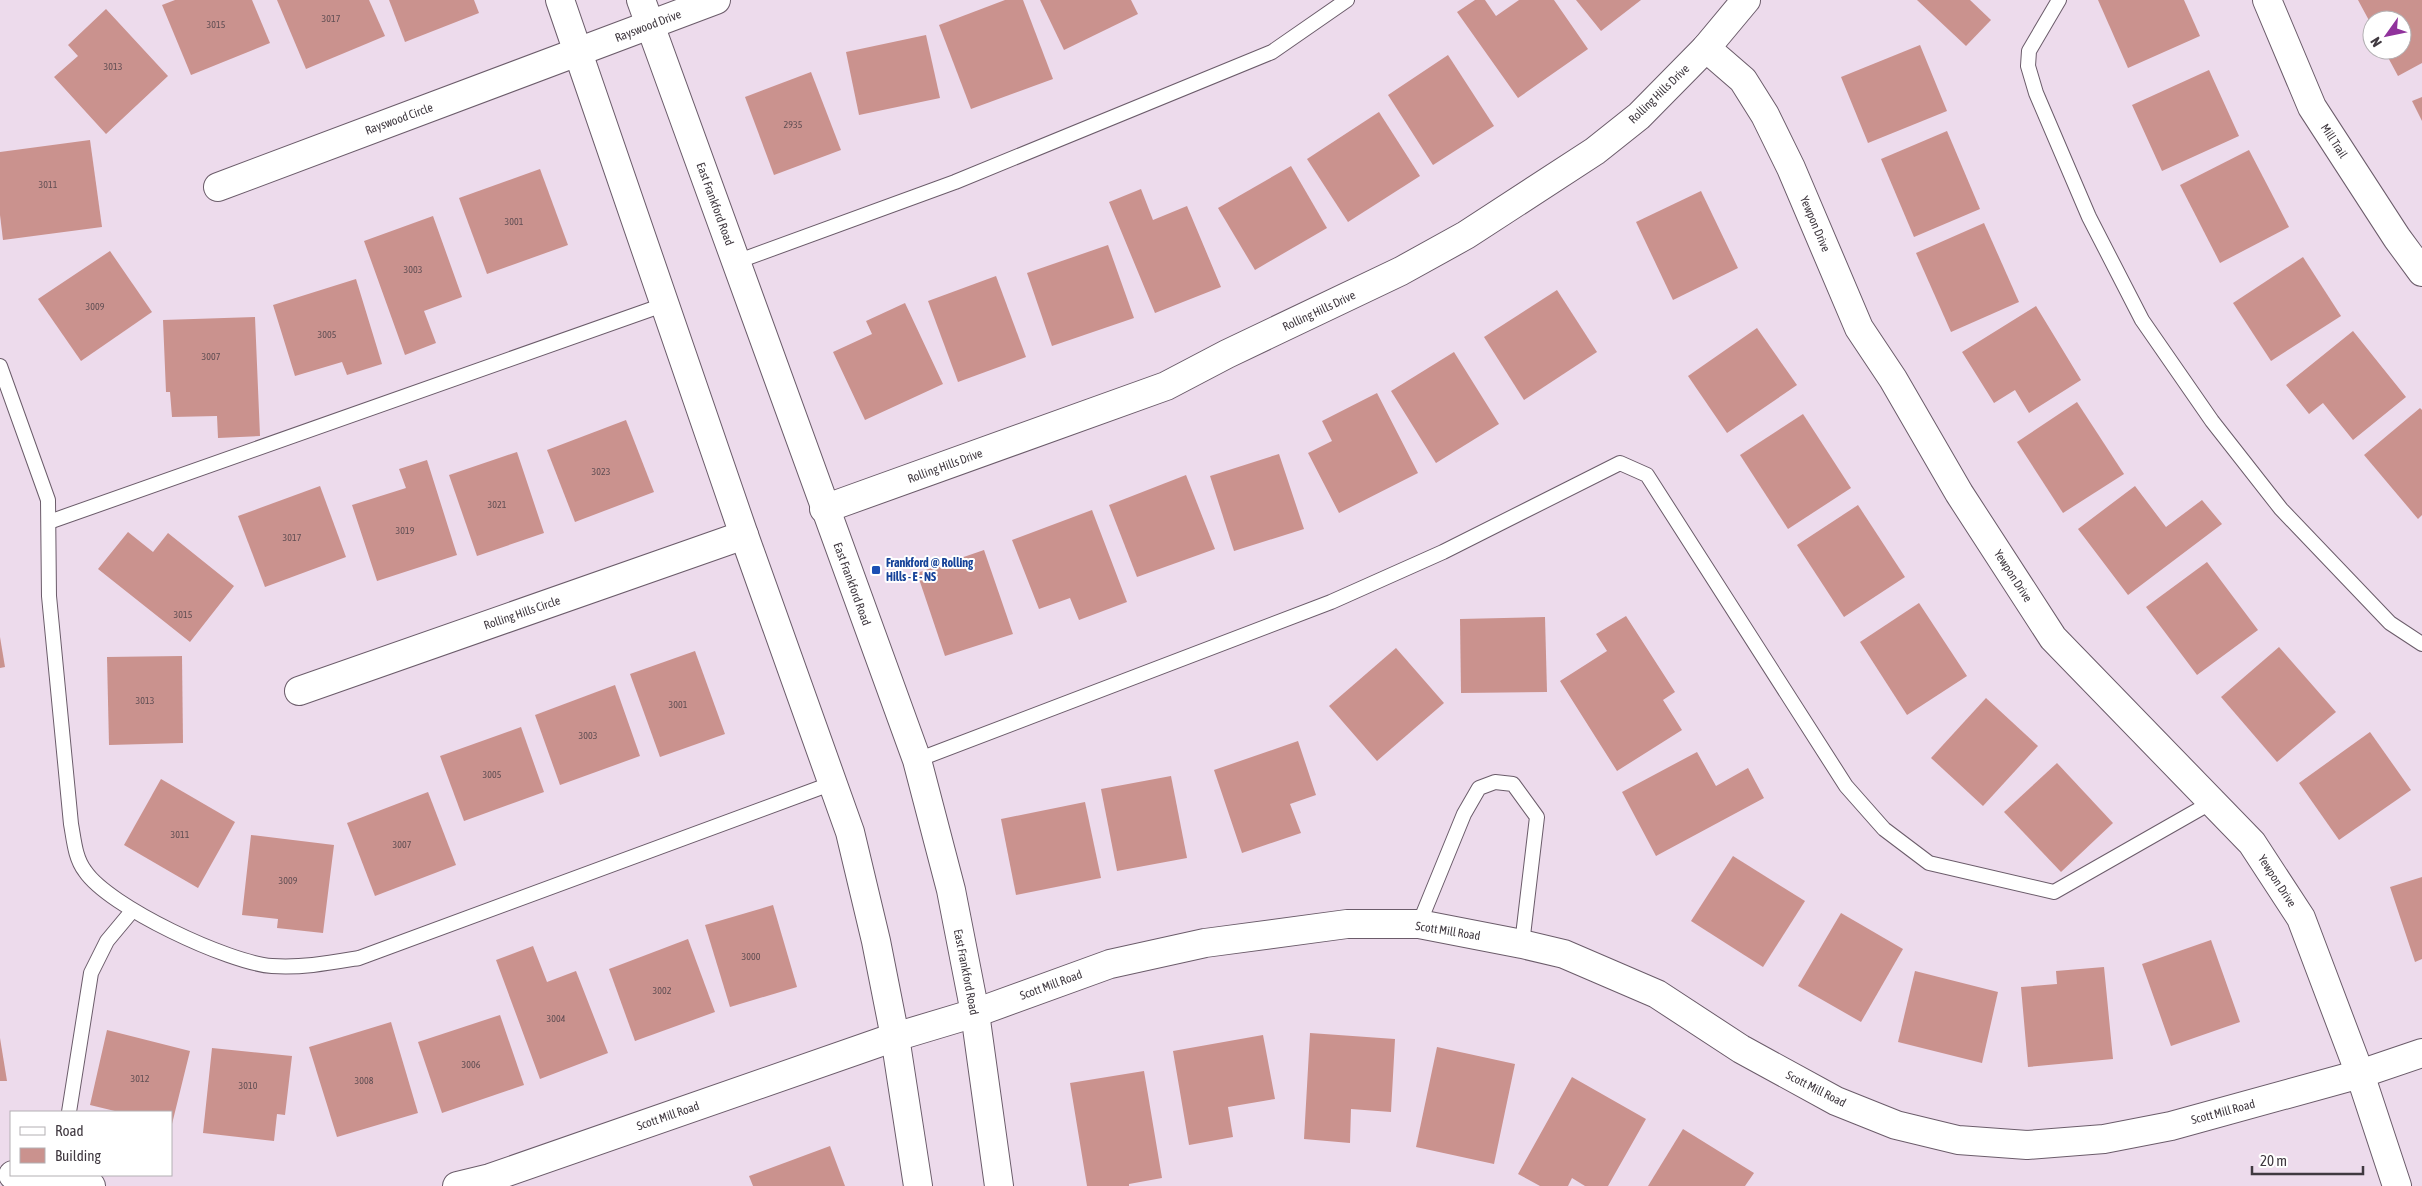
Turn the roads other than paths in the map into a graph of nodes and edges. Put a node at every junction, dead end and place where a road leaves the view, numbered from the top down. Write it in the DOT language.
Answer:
graph roads {
  1 [pos="560,0"];
  2 [pos="716,0"];
  3 [pos="1347,0"];
  4 [pos="1746,0"];
  5 [pos="2059,0"];
  6 [pos="2267,0"];
  7 [pos="646,12"];
  8 [pos="1706,48"];
  9 [pos="580,52"];
  10 [pos="218,187"];
  11 [pos="736,262"];
  12 [pos="2422,272"];
  13 [pos="666,304"];
  14 [pos="0,366"];
  15 [pos="824,509"];
  16 [pos="49,522"];
  17 [pos="744,535"];
  18 [pos="2422,644"];
  19 [pos="299,691"];
  20 [pos="917,760"];
  21 [pos="833,783"];
  22 [pos="2212,802"];
  23 [pos="132,911"];
  24 [pos="1419,924"];
  25 [pos="1522,944"];
  26 [pos="975,1013"];
  27 [pos="896,1037"];
  28 [pos="2422,1053"];
  29 [pos="2360,1074"];
  30 [pos="69,1111"];
  31 [pos="36,1176"];
  32 [pos="59,1177"];
  33 [pos="91,1186"];
  34 [pos="457,1186"];
  35 [pos="918,1186"];
  36 [pos="999,1186"];
  37 [pos="2397,1186"];
  1 -- 9 [label="street"];
  2 -- 7 [label="street, Rayswood Drive"];
  3 -- 11 [label="lane"];
  4 -- 8 [label="street, Rolling Hills Drive"];
  5 -- 18 [label="lane"];
  6 -- 12 [label="street, Mill Trail"];
  7 -- 9 [label="street, Rayswood Drive"];
  7 -- 11 [label="street, East Frankford Road"];
  8 -- 15 [label="street, Rolling Hills Drive"];
  8 -- 22 [label="street, Yewpon Drive"];
  9 -- 10 [label="street, Rayswood Circle"];
  9 -- 13 [label="street"];
  11 -- 15 [label="street, East Frankford Road"];
  13 -- 16 [label="lane"];
  13 -- 17 [label="street"];
  14 -- 16 [label="lane"];
  15 -- 20 [label="street, East Frankford Road"];
  16 -- 23 [label="lane"];
  17 -- 19 [label="street, Rolling Hills Circle"];
  17 -- 21 [label="street"];
  20 -- 22 [label="lane"];
  20 -- 26 [label="street, East Frankford Road"];
  21 -- 23 [label="lane"];
  21 -- 27 [label="street"];
  22 -- 29 [label="street, Yewpon Drive"];
  23 -- 30 [label="lane"];
  24 -- 25 [label="street, Scott Mill Road"];
  24 -- 25 [label="lane"];
  24 -- 26 [label="street, Scott Mill Road"];
  25 -- 29 [label="street, Scott Mill Road"];
  26 -- 27 [label="street, Scott Mill Road"];
  26 -- 36 [label="street, East Frankford Road"];
  27 -- 34 [label="street, Scott Mill Road"];
  27 -- 35 [label="street"];
  28 -- 29 [label="street, Scott Mill Road"];
  29 -- 37 [label="street, Yewpon Drive"];
  31 -- 32 [label="street"];
  32 -- 33 [label="street"];
}
